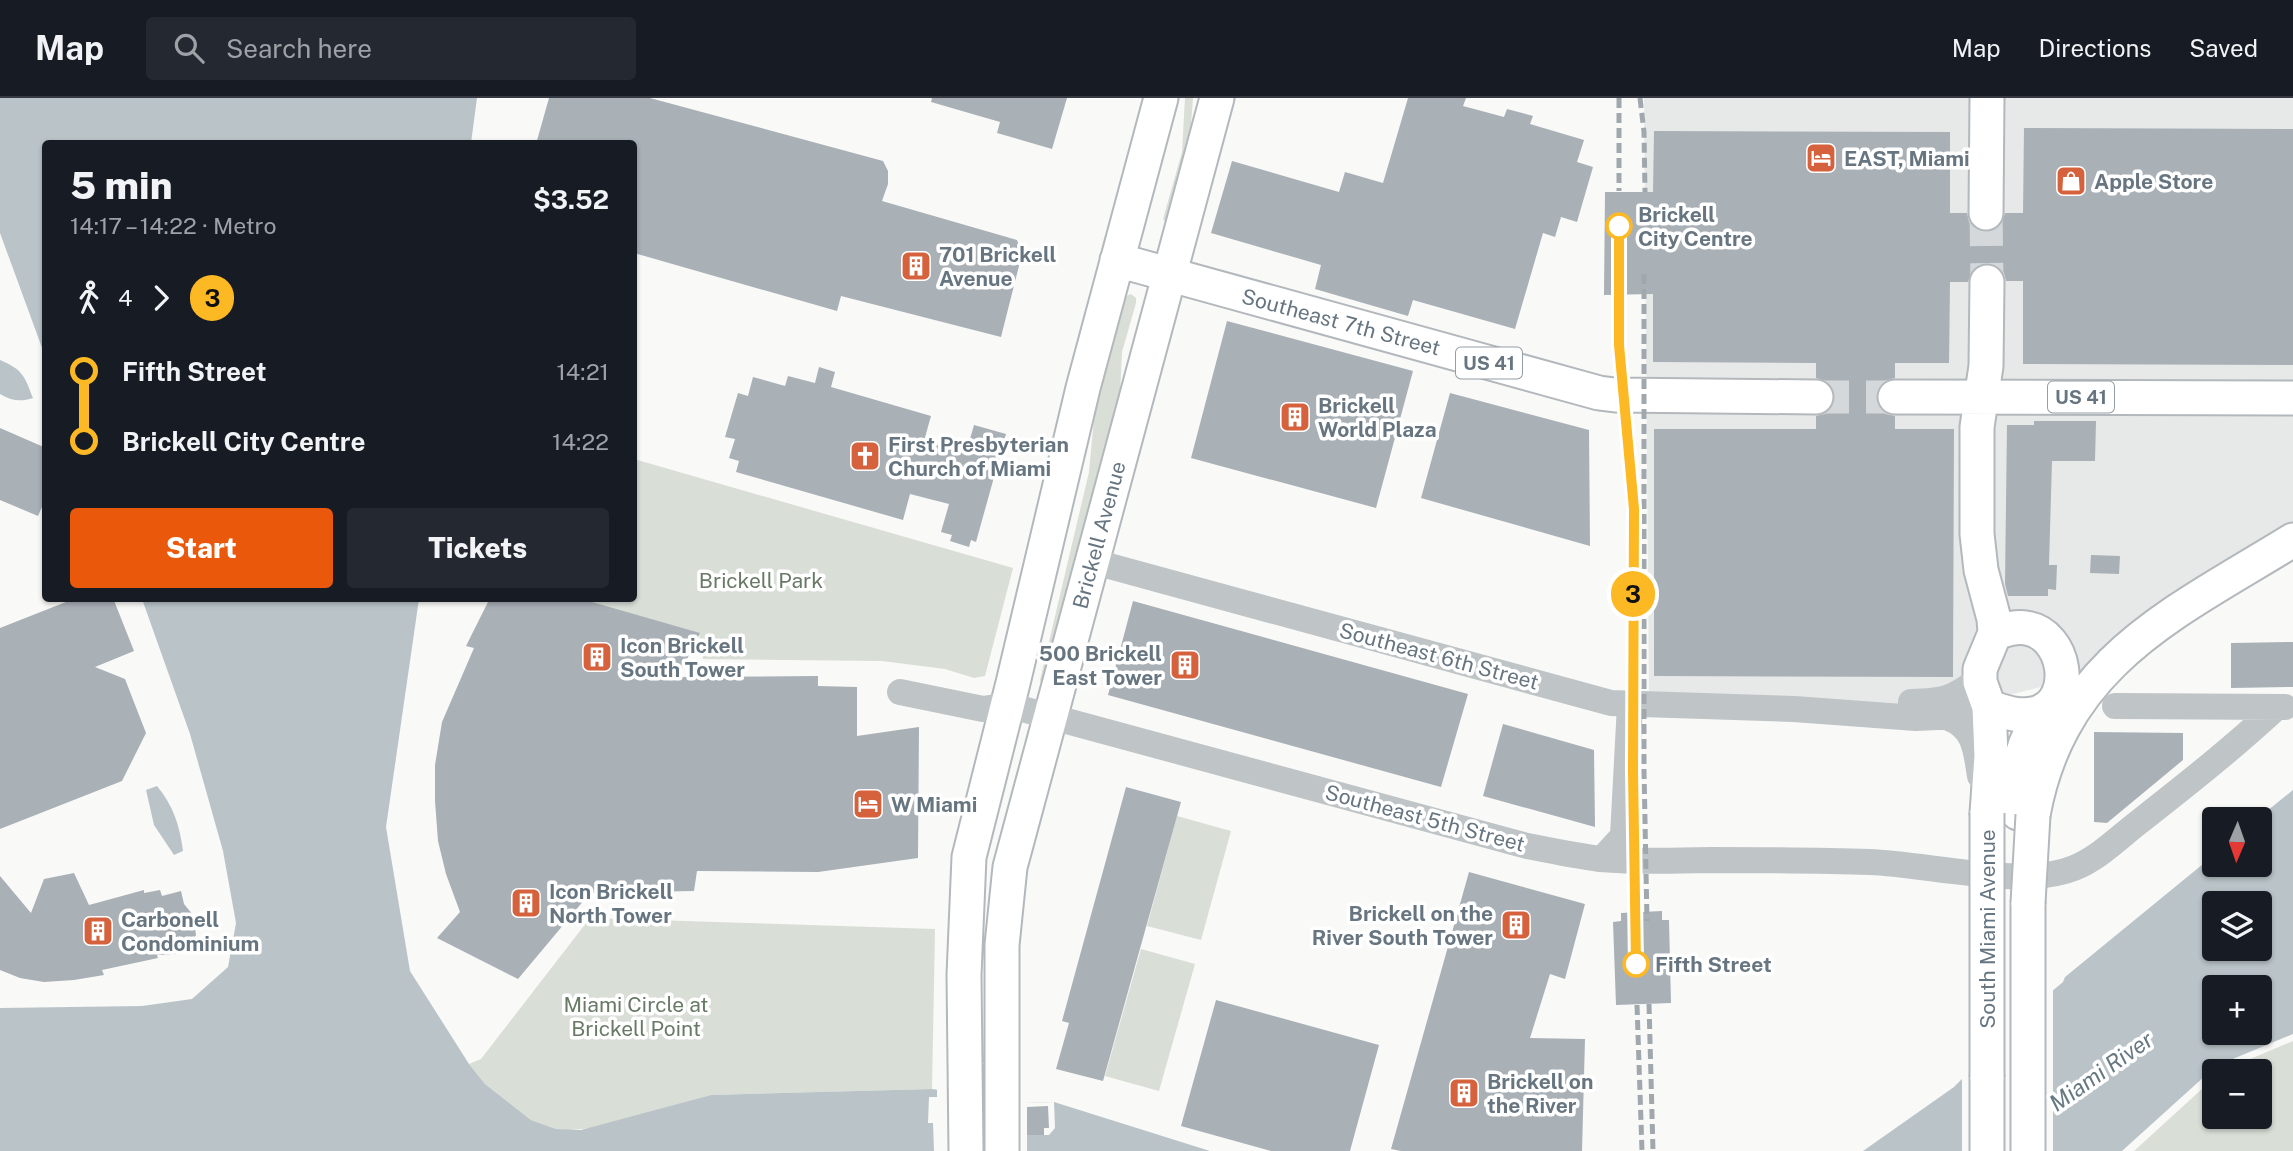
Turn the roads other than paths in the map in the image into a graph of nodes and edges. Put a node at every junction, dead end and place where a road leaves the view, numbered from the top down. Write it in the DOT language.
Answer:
graph roads {
  1 [pos="1161,98"];
  2 [pos="1217,98"];
  3 [pos="1987,98"];
  4 [pos="1986,213"];
  5 [pos="1117,260"];
  6 [pos="1170,275"];
  7 [pos="1987,282"];
  8 [pos="1816,397"];
  9 [pos="1895,397"];
  10 [pos="1981,397"];
  11 [pos="2293,398"];
  12 [pos="2293,540"];
  13 [pos="1091,561"];
  14 [pos="2204,595"];
  15 [pos="1995,633"];
  16 [pos="900,692"];
  17 [pos="1986,697"];
  18 [pos="2052,700"];
  19 [pos="1008,705"];
  20 [pos="1630,705"];
  21 [pos="2115,706"];
  22 [pos="2285,707"];
  23 [pos="1794,709"];
  24 [pos="1050,716"];
  25 [pos="1949,718"];
  26 [pos="2013,814"];
  27 [pos="1602,859"];
  28 [pos="966,1151"];
  29 [pos="1002,1151"];
  30 [pos="1987,1151"];
  31 [pos="2028,1151"];
  1 -- 5 [label="main road"];
  2 -- 6 [label="main road, Brickell Avenue"];
  3 -- 4 [label="main road"];
  5 -- 6 [label="main road, Southeast 7th Street / US 41"];
  5 -- 19 [label="main road"];
  6 -- 8 [label="main road, Southeast 7th Street / US 41"];
  6 -- 13 [label="main road, Brickell Avenue"];
  7 -- 10 [label="main road"];
  9 -- 10 [label="main road, US 41"];
  10 -- 11 [label="main road, US 41"];
  10 -- 15 [label="main road"];
  12 -- 14 [label="main road, South Miami Avenue"];
  13 -- 20 [label="street, Southeast 6th Street"];
  13 -- 24 [label="main road, Brickell Avenue"];
  14 -- 18 [label="main road, South Miami Avenue"];
  14 -- 26 [label="main road, South Miami Avenue"];
  15 -- 17 [label="main road"];
  15 -- 18 [label="main road"];
  16 -- 19 [label="street, Southeast 5th Street"];
  17 -- 18 [label="main road"];
  17 -- 23 [label="street, Southeast 6th Street"];
  17 -- 25 [label="street, Southeast 6th Street"];
  17 -- 26 [label="main road, South Miami Avenue"];
  18 -- 26 [label="main road, South Miami Avenue"];
  19 -- 24 [label="street, Southeast 5th Street"];
  19 -- 28 [label="main road"];
  20 -- 23 [label="street, Southeast 6th Street"];
  20 -- 27 [label="street"];
  21 -- 22 [label="street"];
  22 -- 27 [label="street, Southeast 5th Street"];
  23 -- 25 [label="street, Southeast 6th Street"];
  24 -- 27 [label="street, Southeast 5th Street"];
  24 -- 29 [label="main road, Brickell Avenue"];
  25 -- 26 [label="street"];
  26 -- 30 [label="main road, South Miami Avenue, bridge"];
  26 -- 31 [label="main road, South Miami Avenue, bridge"];
}
